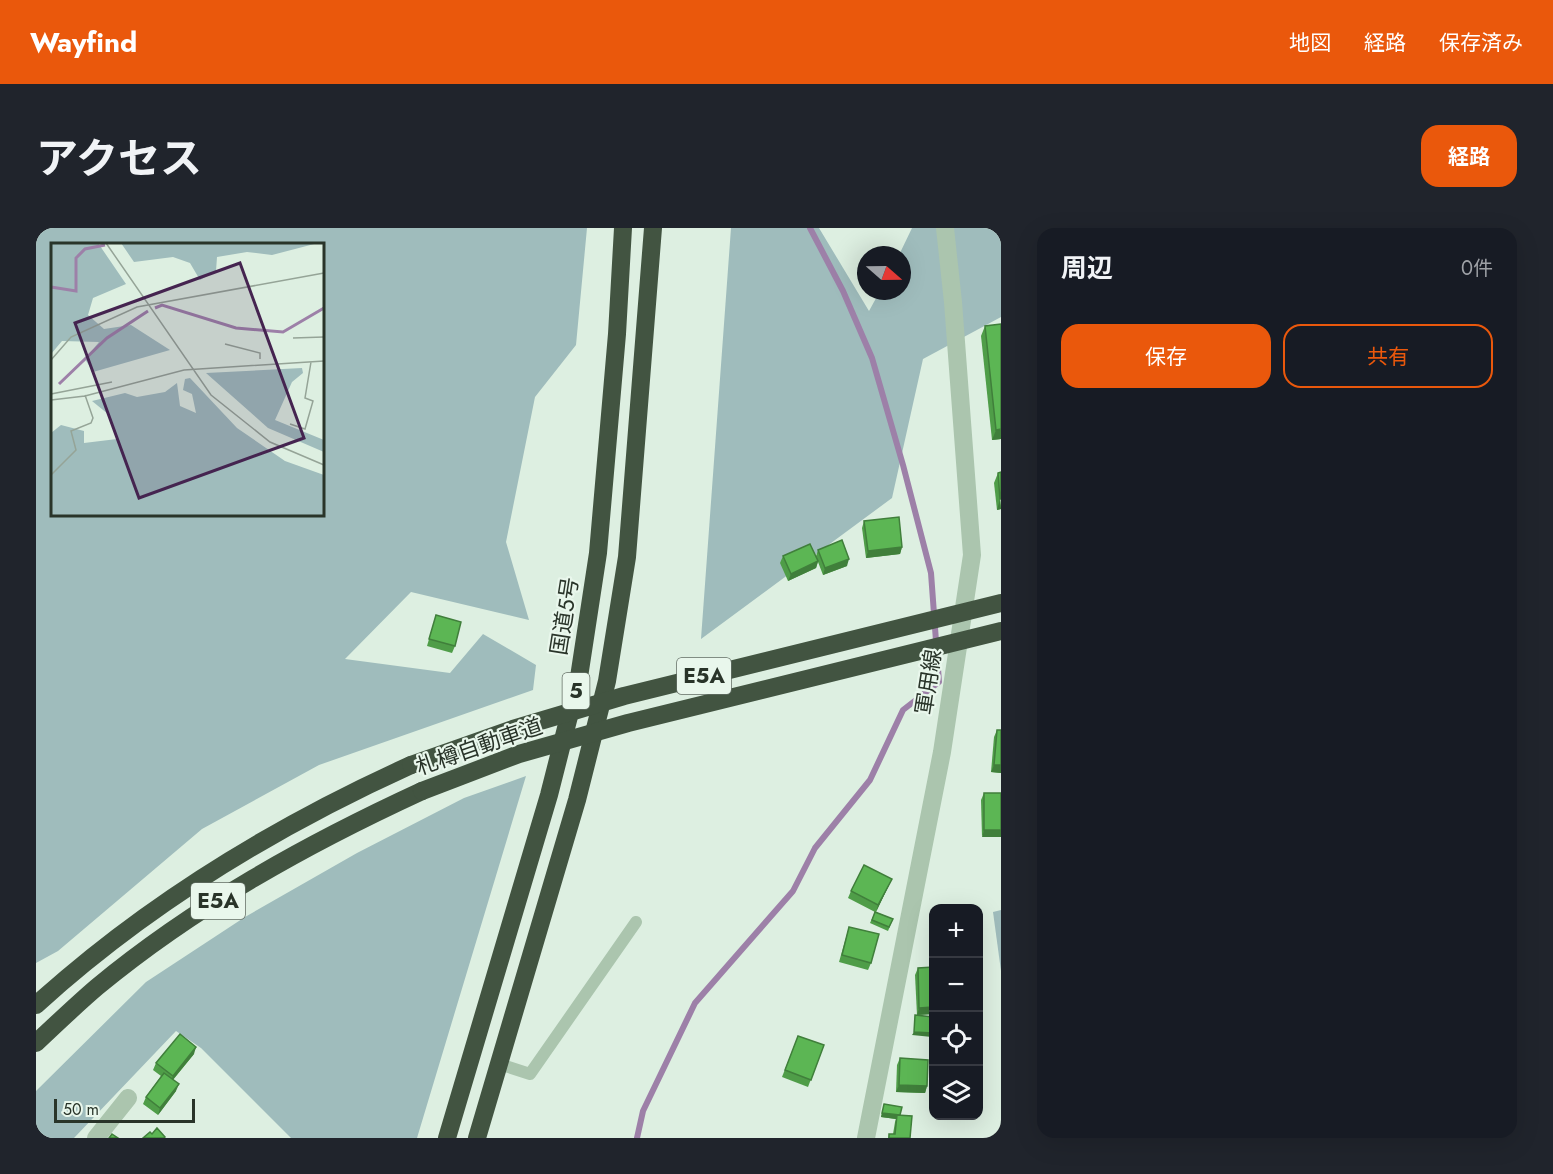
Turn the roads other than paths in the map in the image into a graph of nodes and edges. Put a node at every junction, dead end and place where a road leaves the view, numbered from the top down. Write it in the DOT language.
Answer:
graph roads {
  1 [pos="623,228"];
  2 [pos="653,228"];
  3 [pos="945,228"];
  4 [pos="1001,603"];
  5 [pos="1001,631"];
  6 [pos="636,922"];
  7 [pos="36,1005"];
  8 [pos="36,1043"];
  9 [pos="499,1064"];
  10 [pos="128,1098"];
  11 [pos="96,1138"];
  12 [pos="447,1138"];
  13 [pos="477,1138"];
  14 [pos="866,1138"];
  1 -- 12 [label="highway, 国道5号 / 5"];
  2 -- 9 [label="highway, 5"];
  3 -- 14 [label="street, 軍用線"];
  4 -- 7 [label="highway, 札樽自動車道 / E5A, bridge"];
  5 -- 8 [label="highway, 札樽自動車道 / E5A, bridge"];
  6 -- 9 [label="lane"];
  9 -- 13 [label="highway, 5"];
  10 -- 11 [label="street"];
}
